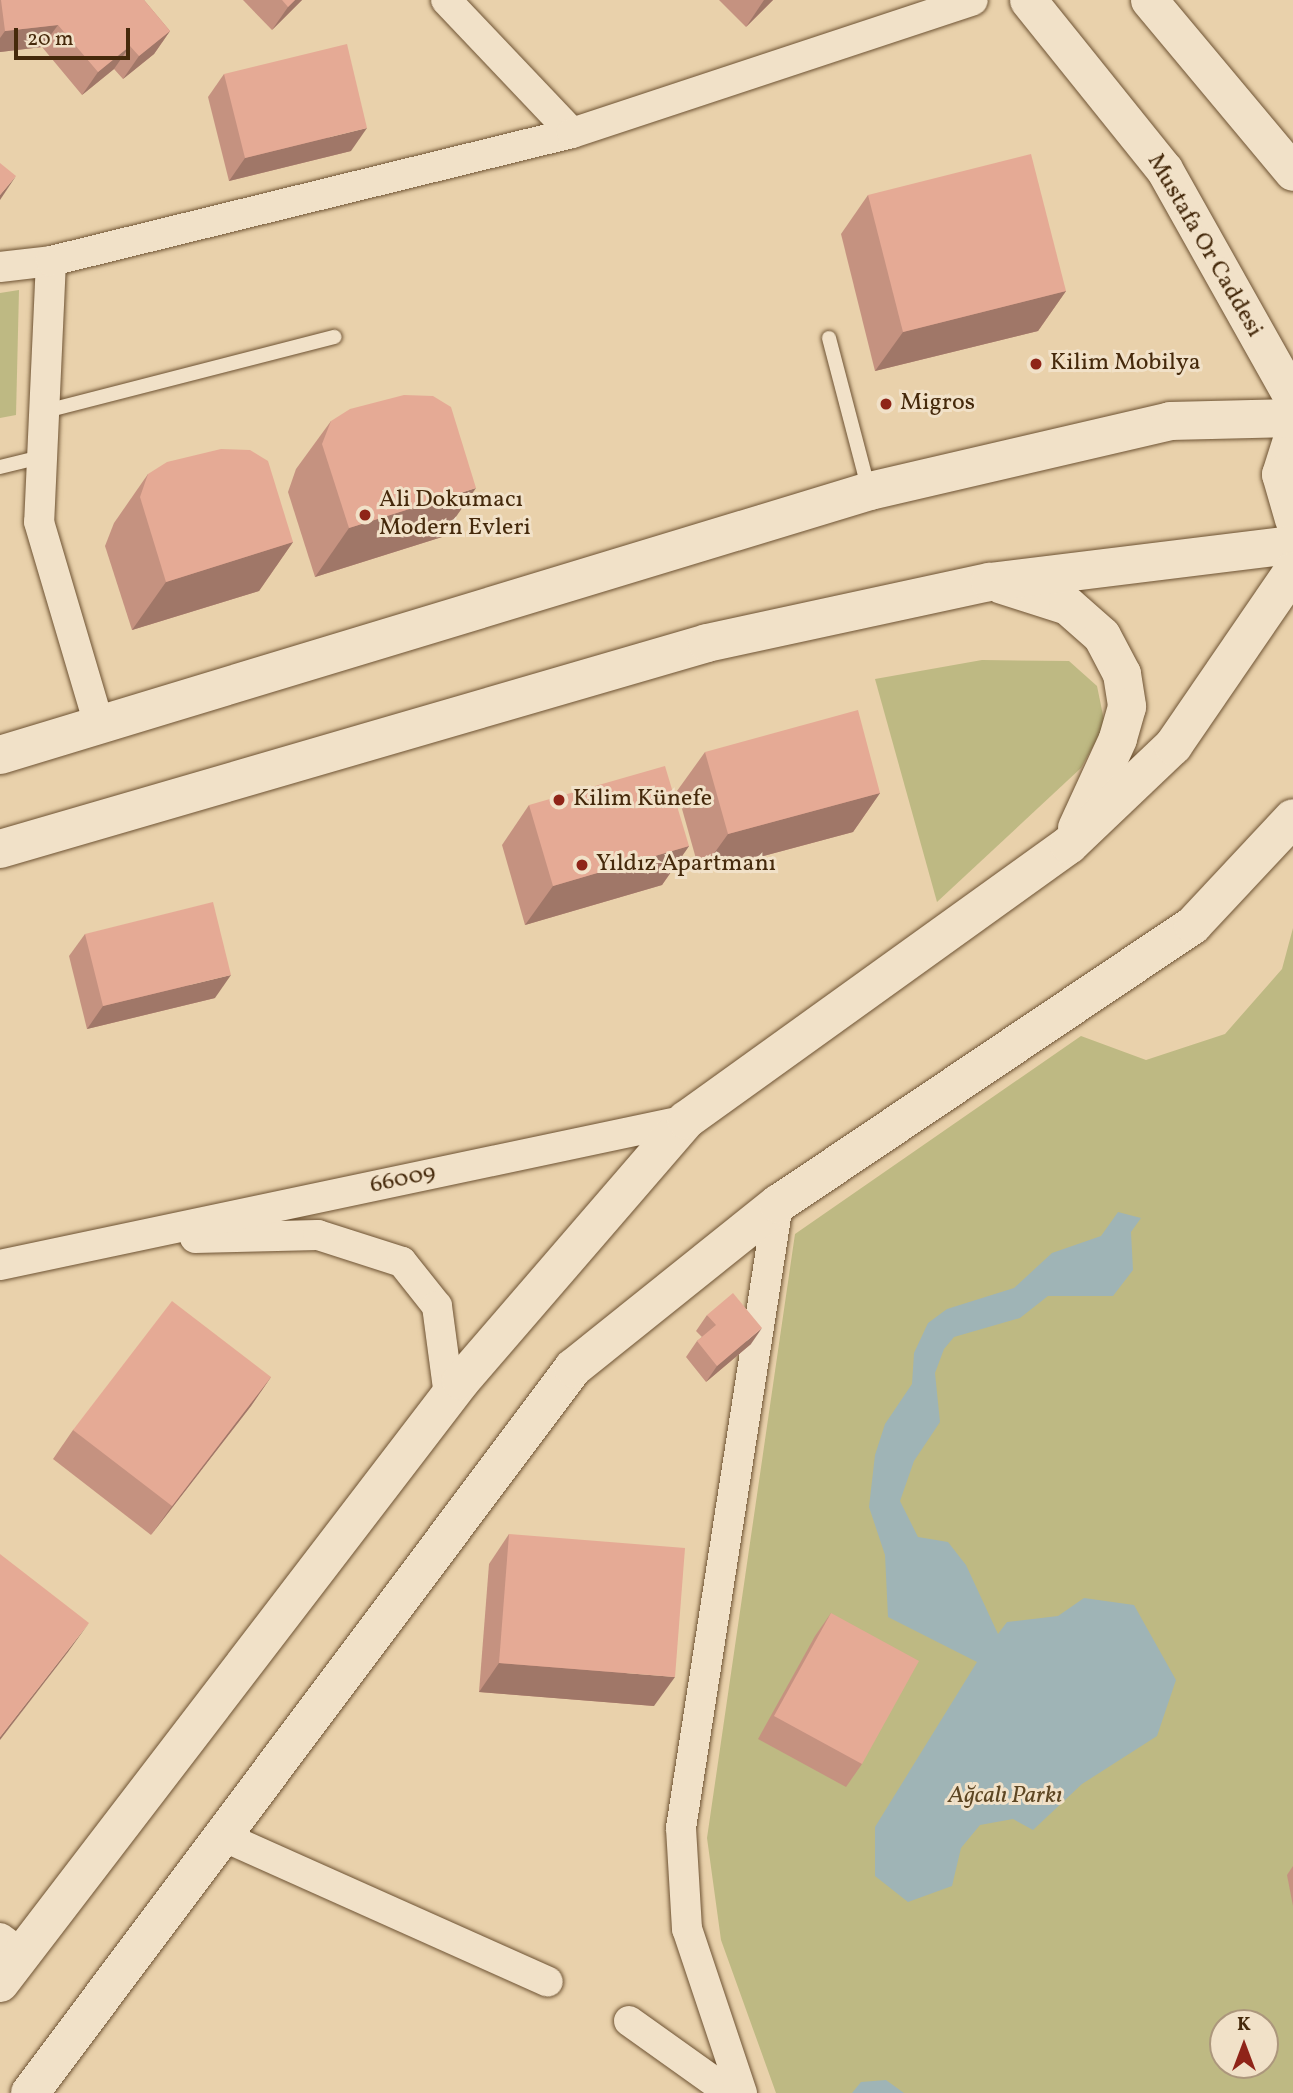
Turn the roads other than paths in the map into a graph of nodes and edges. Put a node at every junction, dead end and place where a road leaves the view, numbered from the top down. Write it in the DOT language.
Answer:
graph roads {
  1 [pos="446,0"];
  2 [pos="973,0"];
  3 [pos="1028,0"];
  4 [pos="1149,0"];
  5 [pos="572,133"];
  6 [pos="1293,172"];
  7 [pos="51,261"];
  8 [pos="0,267"];
  9 [pos="335,337"];
  10 [pos="829,338"];
  11 [pos="1293,399"];
  12 [pos="43,412"];
  13 [pos="1293,418"];
  14 [pos="1293,433"];
  15 [pos="41,457"];
  16 [pos="0,467"];
  17 [pos="870,491"];
  18 [pos="1293,519"];
  19 [pos="1293,545"];
  20 [pos="1293,570"];
  21 [pos="990,582"];
  22 [pos="99,724"];
  23 [pos="0,755"];
  24 [pos="1290,825"];
  25 [pos="1069,845"];
  26 [pos="0,849"];
  27 [pos="686,1121"];
  28 [pos="778,1204"];
  29 [pos="121,1240"];
  30 [pos="0,1265"];
  31 [pos="449,1396"];
  32 [pos="220,1835"];
  33 [pos="7,1959"];
  34 [pos="548,1982"];
  35 [pos="629,2021"];
  36 [pos="30,2093"];
  37 [pos="730,2093"];
  38 [pos="742,2093"];
  1 -- 5 [label="street"];
  2 -- 5 [label="street"];
  3 -- 11 [label="street, Mustafa Or Caddesi"];
  4 -- 6 [label="street"];
  5 -- 7 [label="street"];
  7 -- 8 [label="street"];
  7 -- 12 [label="street"];
  9 -- 12 [label="lane"];
  10 -- 17 [label="lane"];
  12 -- 15 [label="street"];
  13 -- 17 [label="main road"];
  14 -- 18 [label="street"];
  15 -- 16 [label="lane"];
  15 -- 22 [label="street"];
  17 -- 22 [label="main road"];
  19 -- 21 [label="main road"];
  20 -- 25 [label="main road"];
  21 -- 25 [label="main road"];
  21 -- 26 [label="main road"];
  22 -- 23 [label="main road"];
  24 -- 28 [label="main road"];
  25 -- 27 [label="main road"];
  27 -- 29 [label="street, 66009"];
  27 -- 31 [label="main road"];
  28 -- 32 [label="main road"];
  28 -- 38 [label="street"];
  29 -- 30 [label="street, 66009"];
  29 -- 31 [label="street, 66009"];
  31 -- 33 [label="main road"];
  32 -- 34 [label="street"];
  32 -- 36 [label="main road"];
  35 -- 37 [label="street"];
}
